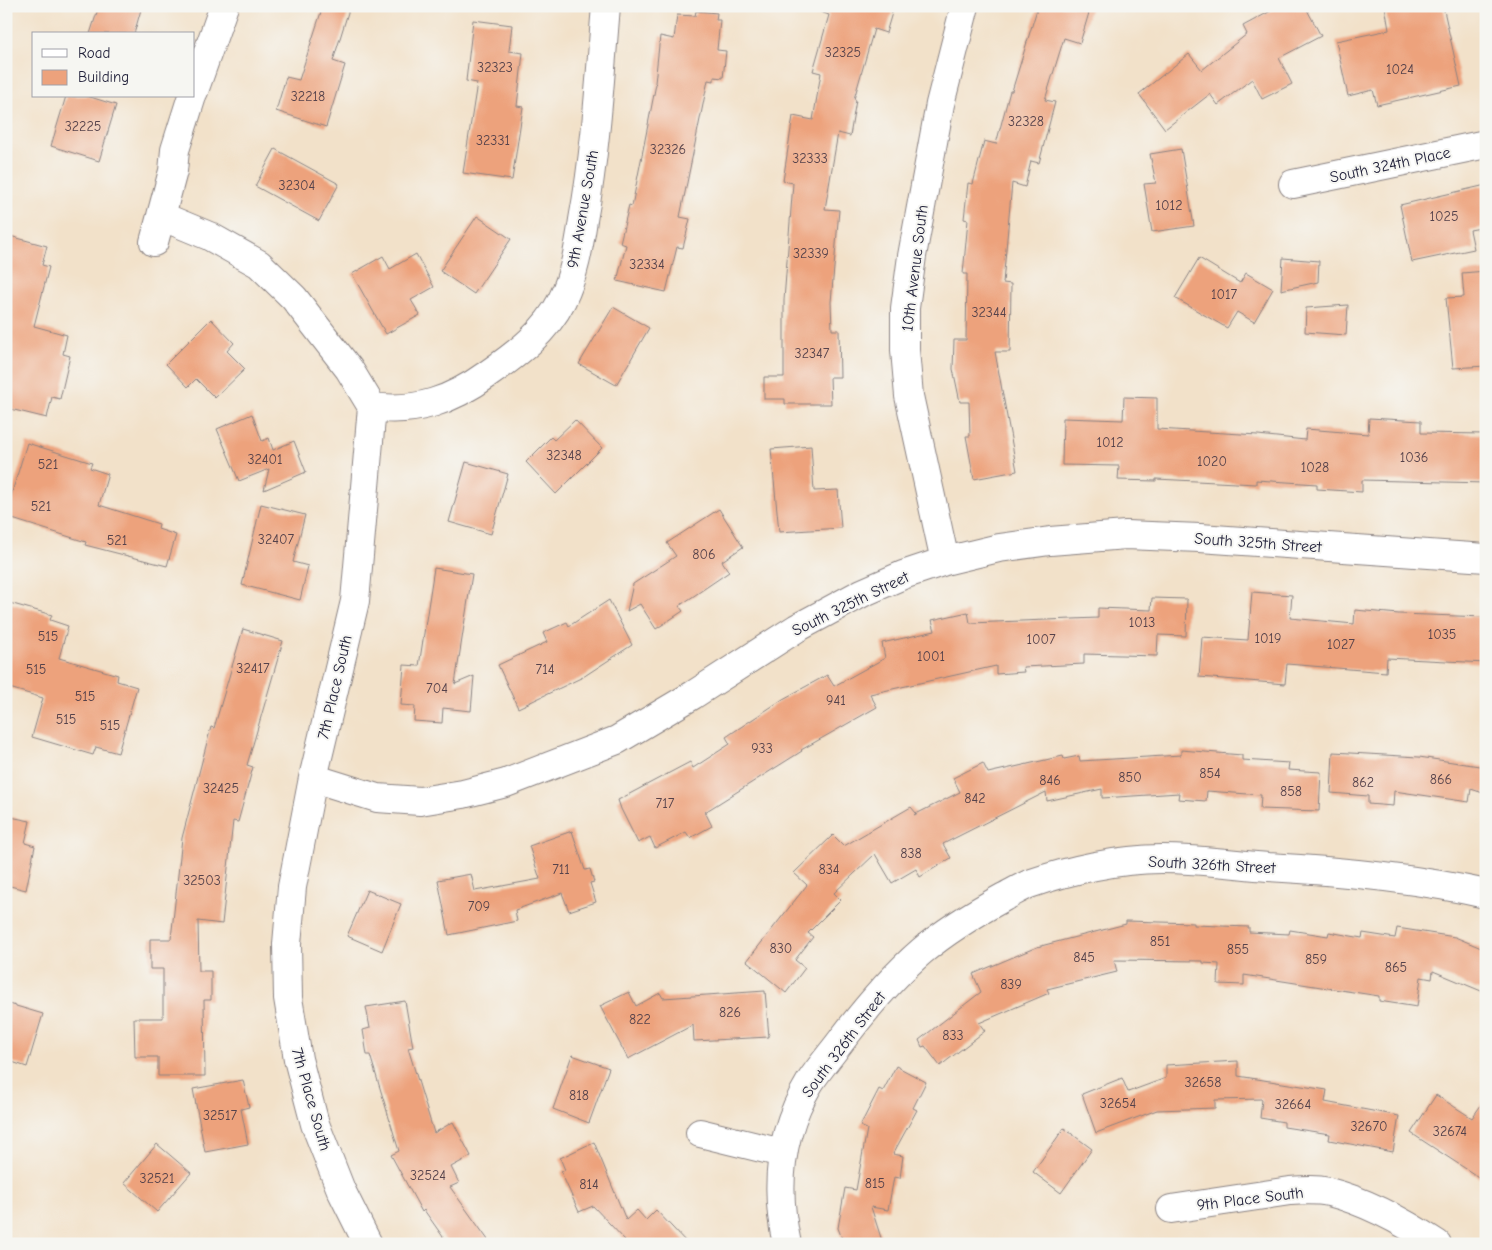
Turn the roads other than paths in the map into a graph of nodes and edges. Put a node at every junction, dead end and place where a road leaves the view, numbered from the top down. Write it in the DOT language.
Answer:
graph roads {
  1 [pos="224,6"];
  2 [pos="606,6"];
  3 [pos="965,6"];
  4 [pos="195,88"];
  5 [pos="191,98"];
  6 [pos="1486,144"];
  7 [pos="1293,184"];
  8 [pos="161,216"];
  9 [pos="154,242"];
  10 [pos="372,407"];
  11 [pos="1486,558"];
  12 [pos="945,561"];
  13 [pos="313,778"];
  14 [pos="1486,894"];
  15 [pos="700,1133"];
  16 [pos="782,1153"];
  17 [pos="1171,1209"];
  18 [pos="368,1244"];
  19 [pos="787,1244"];
  20 [pos="1437,1244"];
  1 -- 4 [label="street"];
  2 -- 10 [label="street, 9th Avenue South"];
  3 -- 12 [label="street, 10th Avenue South"];
  5 -- 8 [label="street"];
  6 -- 7 [label="street, South 324th Place"];
  8 -- 9 [label="street"];
  8 -- 10 [label="street"];
  10 -- 13 [label="street, 7th Place South"];
  11 -- 12 [label="street, South 325th Street"];
  12 -- 13 [label="street, South 325th Street"];
  13 -- 18 [label="street, 7th Place South"];
  14 -- 16 [label="street, South 326th Street"];
  15 -- 16 [label="street"];
  16 -- 19 [label="street, South 326th Street"];
  17 -- 20 [label="street, 9th Place South"];
}
